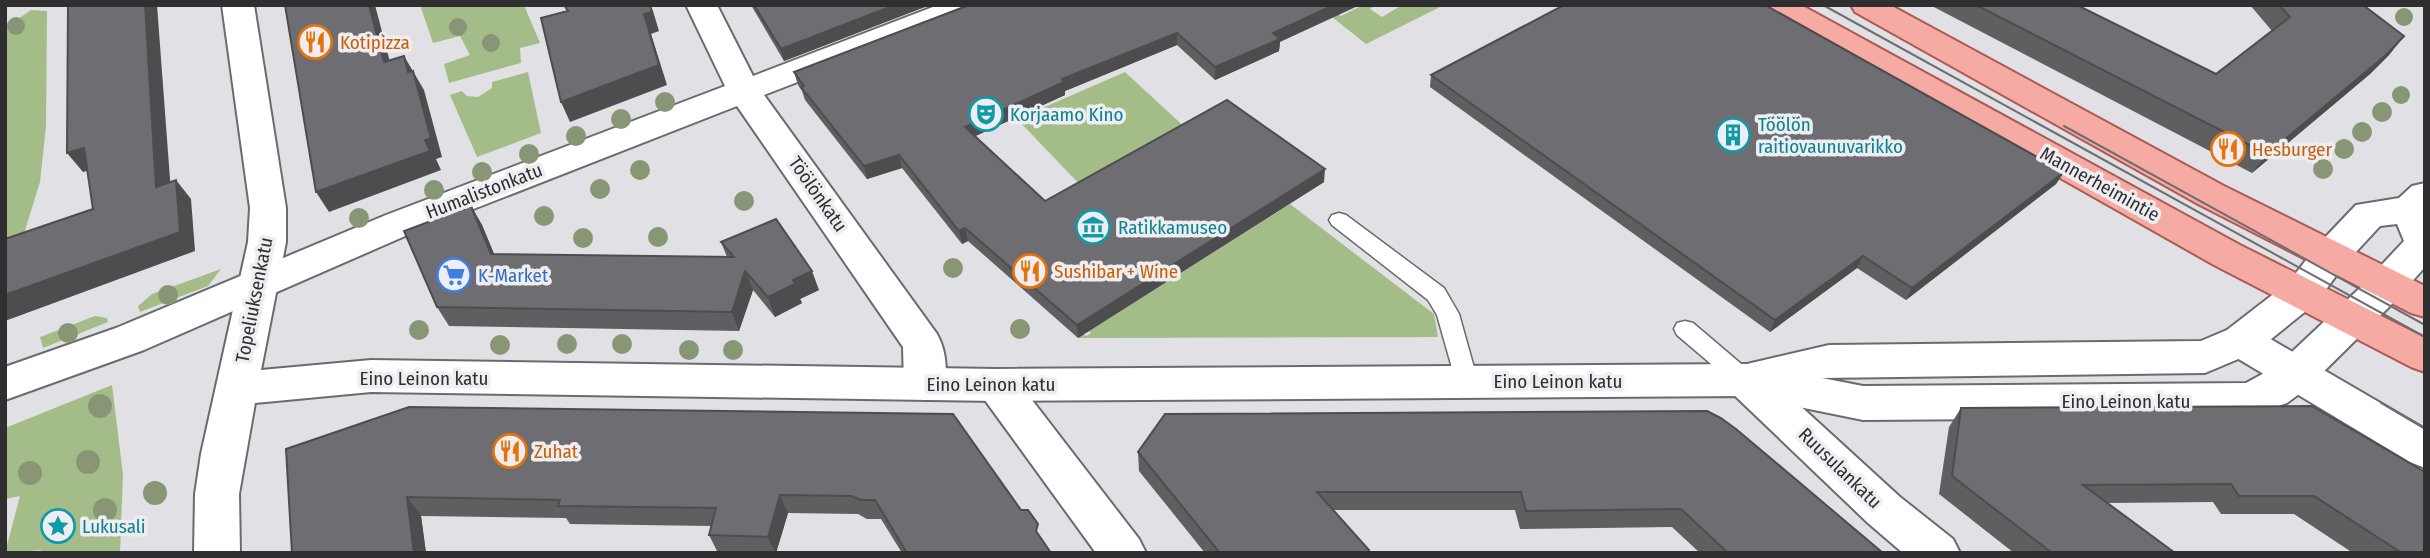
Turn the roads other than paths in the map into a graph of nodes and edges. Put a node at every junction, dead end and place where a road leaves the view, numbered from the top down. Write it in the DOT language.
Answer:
graph roads {
  1 [pos="238,5"];
  2 [pos="701,5"];
  3 [pos="967,5"];
  4 [pos="1778,5"];
  5 [pos="1866,5"];
  6 [pos="744,91"];
  7 [pos="2417,203"];
  8 [pos="1339,220"];
  9 [pos="2330,256"];
  10 [pos="2386,284"];
  11 [pos="257,287"];
  12 [pos="2303,292"];
  13 [pos="2425,303"];
  14 [pos="2354,318"];
  15 [pos="1685,330"];
  16 [pos="2241,341"];
  17 [pos="2425,356"];
  18 [pos="2296,373"];
  19 [pos="1745,380"];
  20 [pos="1467,382"];
  21 [pos="5,384"];
  22 [pos="925,384"];
  23 [pos="996,385"];
  24 [pos="237,388"];
  25 [pos="2425,450"];
  26 [pos="216,553"];
  27 [pos="1123,553"];
  28 [pos="1937,553"];
  1 -- 11 [label="street, Topeliuksenkatu"];
  2 -- 6 [label="street, Töölönkatu"];
  3 -- 6 [label="street, Humalistonkatu"];
  4 -- 12 [label="main road, Mannerheimintie"];
  5 -- 9 [label="main road"];
  6 -- 11 [label="street, Humalistonkatu"];
  6 -- 22 [label="street, Töölönkatu"];
  7 -- 9 [label="street, Eino Leinon katu"];
  7 -- 10 [label="street, Eino Leinon katu"];
  8 -- 20 [label="lane"];
  9 -- 10 [label="main road"];
  9 -- 12 [label="street, Eino Leinon katu"];
  10 -- 13 [label="main road"];
  10 -- 14 [label="street, Eino Leinon katu"];
  11 -- 21 [label="street, Humalistonkatu"];
  11 -- 24 [label="street, Topeliuksenkatu"];
  12 -- 14 [label="main road, Mannerheimintie"];
  12 -- 16 [label="street, Eino Leinon katu"];
  14 -- 17 [label="main road, Mannerheimintie"];
  14 -- 18 [label="street, Eino Leinon katu"];
  15 -- 19 [label="lane"];
  16 -- 18 [label="street"];
  16 -- 19 [label="street, Eino Leinon katu"];
  18 -- 19 [label="street, Eino Leinon katu"];
  18 -- 25 [label="street"];
  19 -- 20 [label="street, Eino Leinon katu"];
  19 -- 28 [label="street, Ruusulankatu"];
  20 -- 23 [label="street, Eino Leinon katu"];
  22 -- 23 [label="street, Eino Leinon katu"];
  22 -- 24 [label="street, Eino Leinon katu"];
  23 -- 27 [label="street"];
  24 -- 26 [label="street, Topeliuksenkatu"];
}
